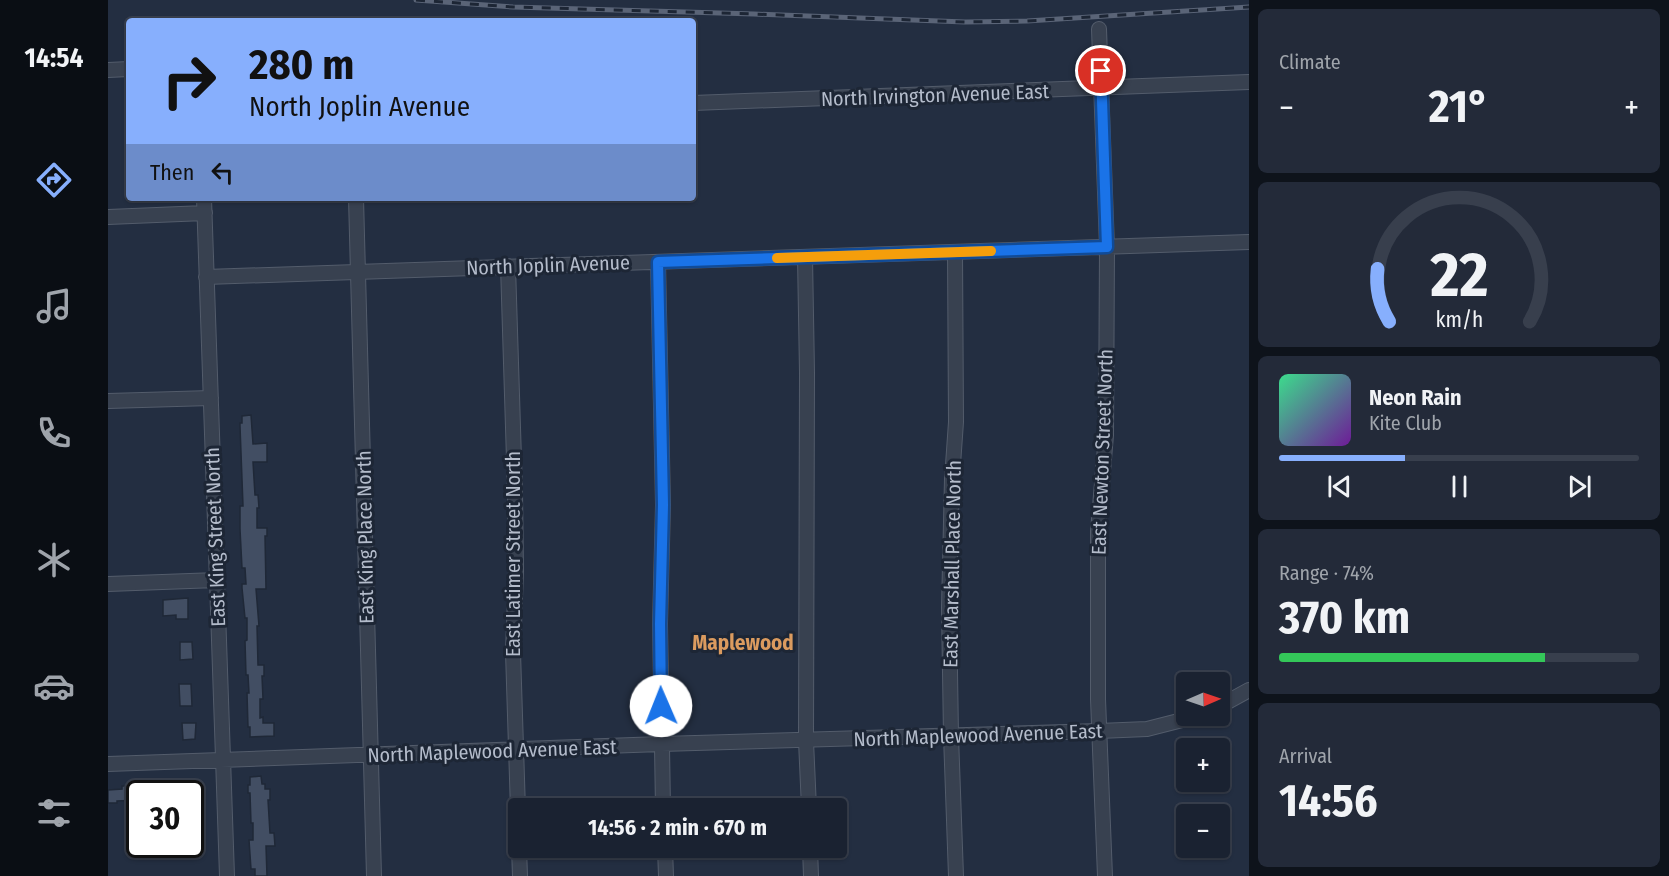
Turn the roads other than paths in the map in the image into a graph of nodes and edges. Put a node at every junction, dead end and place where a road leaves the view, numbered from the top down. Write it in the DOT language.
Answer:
graph roads {
  1 [pos="1099,29"];
  2 [pos="126,69"];
  3 [pos="108,70"];
  4 [pos="1249,82"];
  5 [pos="1101,89"];
  6 [pos="696,103"];
  7 [pos="204,201"];
  8 [pos="356,201"];
  9 [pos="205,213"];
  10 [pos="108,217"];
  11 [pos="1249,242"];
  12 [pos="1107,247"];
  13 [pos="955,252"];
  14 [pos="805,257"];
  15 [pos="658,262"];
  16 [pos="508,266"];
  17 [pos="359,272"];
  18 [pos="207,277"];
  19 [pos="211,398"];
  20 [pos="108,401"];
  21 [pos="217,580"];
  22 [pos="108,584"];
  23 [pos="1249,690"];
  24 [pos="1230,700"];
  25 [pos="1176,722"];
  26 [pos="1099,731"];
  27 [pos="951,736"];
  28 [pos="806,741"];
  29 [pos="662,744"];
  30 [pos="516,750"];
  31 [pos="370,756"];
  32 [pos="223,760"];
  33 [pos="108,764"];
  34 [pos="518,798"];
  35 [pos="663,798"];
  36 [pos="809,798"];
  37 [pos="519,858"];
  38 [pos="665,858"];
  39 [pos="810,858"];
  40 [pos="226,876"];
  41 [pos="374,876"];
  42 [pos="520,876"];
  43 [pos="666,876"];
  44 [pos="811,876"];
  45 [pos="956,876"];
  46 [pos="1105,876"];
  1 -- 5 [label="street, East Newton Street North"];
  2 -- 3 [label="street"];
  4 -- 5 [label="street, North Irvington Avenue East"];
  5 -- 6 [label="street, North Irvington Avenue East"];
  5 -- 12 [label="street, East Newton Street North"];
  7 -- 9 [label="street, East King Street North"];
  8 -- 17 [label="street, East King Place North"];
  9 -- 10 [label="street"];
  9 -- 18 [label="street, East King Street North"];
  11 -- 12 [label="street, North Joplin Avenue"];
  12 -- 13 [label="street, North Joplin Avenue"];
  12 -- 26 [label="street, East Newton Street North"];
  13 -- 14 [label="street, North Joplin Avenue"];
  13 -- 27 [label="street, East Marshall Place North"];
  14 -- 15 [label="street, North Joplin Avenue"];
  14 -- 28 [label="street"];
  15 -- 16 [label="street, North Joplin Avenue"];
  15 -- 29 [label="street"];
  16 -- 17 [label="street, North Joplin Avenue"];
  16 -- 30 [label="street, East Latimer Street North"];
  17 -- 18 [label="street, North Joplin Avenue"];
  17 -- 31 [label="street, East King Place North"];
  18 -- 19 [label="street, East King Street North"];
  19 -- 20 [label="street"];
  19 -- 21 [label="street, East King Street North"];
  21 -- 22 [label="street"];
  21 -- 32 [label="street, East King Street North"];
  23 -- 24 [label="street"];
  25 -- 26 [label="street, North Maplewood Avenue East"];
  26 -- 27 [label="street, North Maplewood Avenue East"];
  26 -- 46 [label="street, East Newton Street North"];
  27 -- 28 [label="street, North Maplewood Avenue East"];
  27 -- 45 [label="street, East Marshall Place North"];
  28 -- 29 [label="street, North Maplewood Avenue East"];
  28 -- 36 [label="street"];
  29 -- 30 [label="street, North Maplewood Avenue East"];
  29 -- 35 [label="street"];
  30 -- 31 [label="street, North Maplewood Avenue East"];
  30 -- 34 [label="street, East Latimer Street North"];
  31 -- 32 [label="street, North Maplewood Avenue East"];
  31 -- 41 [label="street, East King Place North"];
  32 -- 33 [label="street, North Maplewood Avenue East"];
  32 -- 40 [label="street, East King Street North"];
  37 -- 42 [label="street"];
  38 -- 43 [label="street"];
  39 -- 44 [label="street"];
}
